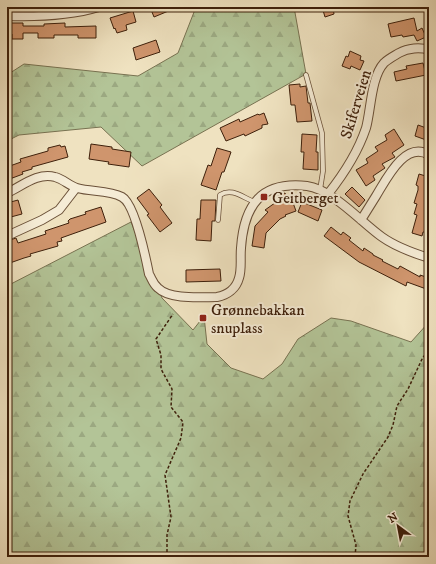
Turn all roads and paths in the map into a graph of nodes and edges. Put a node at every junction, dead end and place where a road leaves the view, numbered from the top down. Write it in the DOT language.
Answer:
graph roads {
  1 [pos="99,7"];
  2 [pos="7,16"];
  3 [pos="429,50"];
  4 [pos="306,74"];
  5 [pos="429,155"];
  6 [pos="76,188"];
  7 [pos="320,190"];
  8 [pos="7,193"];
  9 [pos="328,194"];
  10 [pos="255,202"];
  11 [pos="218,220"];
  12 [pos="361,220"];
  13 [pos="7,236"];
  14 [pos="429,258"];
  15 [pos="173,314"];
  16 [pos="429,352"];
  17 [pos="167,557"];
  18 [pos="355,557"];
  1 -- 2 [label="street"];
  3 -- 9 [label="street, Skiferveien"];
  4 -- 7 [label="lane"];
  5 -- 12 [label="street"];
  6 -- 8 [label="street"];
  6 -- 10 [label="street"];
  6 -- 13 [label="street"];
  7 -- 9 [label="street"];
  7 -- 10 [label="street"];
  9 -- 12 [label="street"];
  10 -- 11 [label="lane"];
  12 -- 14 [label="street"];
  15 -- 17 [label="path"];
  16 -- 18 [label="path"];
}
